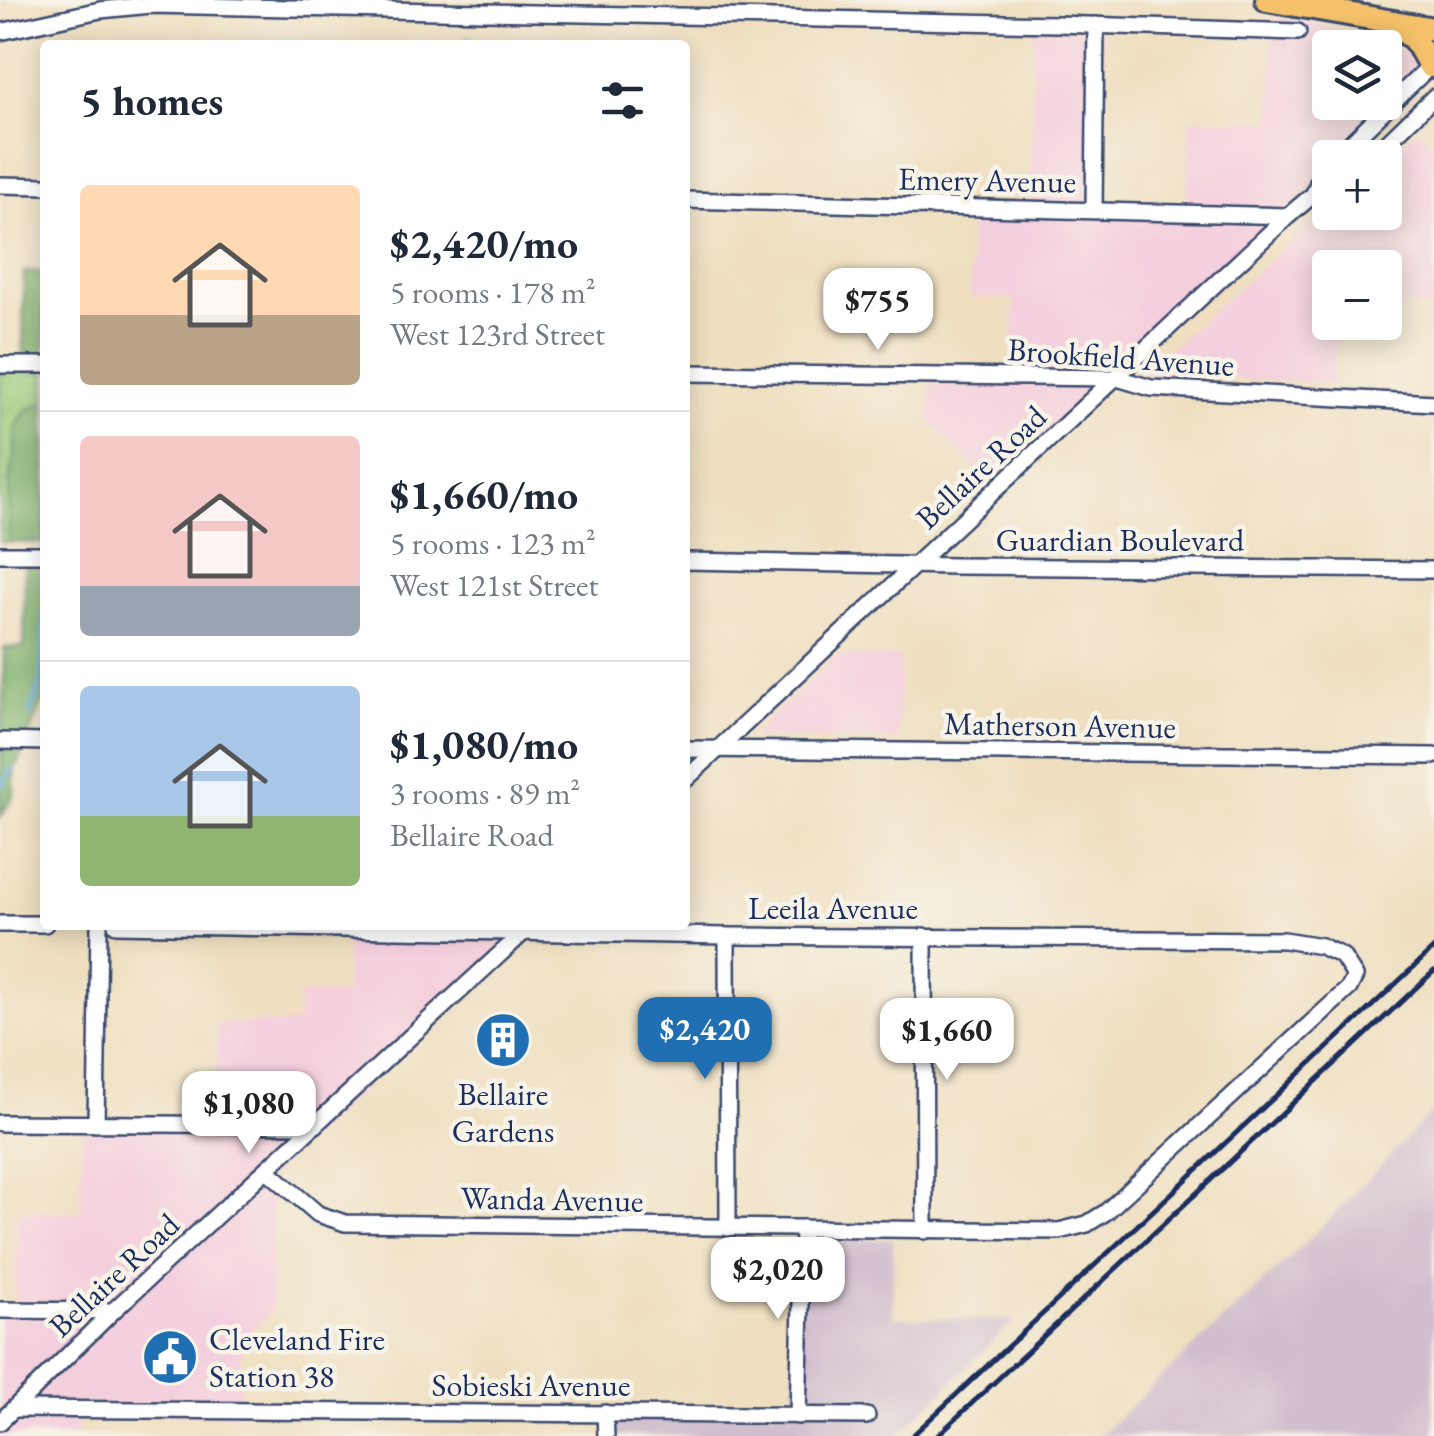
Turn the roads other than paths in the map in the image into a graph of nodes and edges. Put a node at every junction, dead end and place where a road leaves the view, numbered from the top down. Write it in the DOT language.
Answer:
graph roads {
  1 [pos="1267,0"];
  2 [pos="1359,15"];
  3 [pos="1096,25"];
  4 [pos="1434,29"];
  5 [pos="0,32"];
  6 [pos="1298,32"];
  7 [pos="1432,64"];
  8 [pos="1434,97"];
  9 [pos="1353,140"];
  10 [pos="1390,140"];
  11 [pos="0,185"];
  12 [pos="40,186"];
  13 [pos="1312,198"];
  14 [pos="690,200"];
  15 [pos="1094,210"];
  16 [pos="1288,216"];
  17 [pos="0,365"];
  18 [pos="40,366"];
  19 [pos="690,374"];
  20 [pos="1117,378"];
  21 [pos="1434,403"];
  22 [pos="0,554"];
  23 [pos="40,554"];
  24 [pos="690,562"];
  25 [pos="916,566"];
  26 [pos="1434,570"];
  27 [pos="0,741"];
  28 [pos="40,742"];
  29 [pos="690,750"];
  30 [pos="717,750"];
  31 [pos="1434,756"];
  32 [pos="690,775"];
  33 [pos="0,924"];
  34 [pos="40,924"];
  35 [pos="98,930"];
  36 [pos="527,930"];
  37 [pos="556,930"];
  38 [pos="727,936"];
  39 [pos="924,936"];
  40 [pos="1356,976"];
  41 [pos="0,1123"];
  42 [pos="96,1124"];
  43 [pos="316,1125"];
  44 [pos="267,1170"];
  45 [pos="728,1228"];
  46 [pos="803,1228"];
  47 [pos="925,1231"];
  48 [pos="0,1310"];
  49 [pos="113,1311"];
  50 [pos="14,1410"];
  51 [pos="605,1413"];
  52 [pos="798,1416"];
  53 [pos="867,1416"];
  54 [pos="0,1422"];
  55 [pos="606,1436"];
  1 -- 2 [label="highway"];
  2 -- 4 [label="highway"];
  2 -- 7 [label="highway"];
  3 -- 5 [label="street"];
  3 -- 6 [label="street"];
  3 -- 15 [label="street"];
  7 -- 9 [label="street, Bellaire Road"];
  8 -- 10 [label="street"];
  11 -- 12 [label="street"];
  13 -- 16 [label="street, Bellaire Road"];
  14 -- 15 [label="street, Emery Avenue"];
  15 -- 16 [label="street, Emery Avenue"];
  16 -- 20 [label="street, Bellaire Road"];
  17 -- 18 [label="street"];
  19 -- 20 [label="street, Brookfield Avenue"];
  20 -- 21 [label="street, Brookfield Avenue"];
  20 -- 25 [label="street, Bellaire Road"];
  22 -- 23 [label="street"];
  24 -- 25 [label="street, Guardian Boulevard"];
  25 -- 26 [label="street, Guardian Boulevard"];
  25 -- 30 [label="street, Bellaire Road"];
  27 -- 28 [label="street"];
  29 -- 30 [label="street, Matherson Avenue"];
  30 -- 31 [label="street, Matherson Avenue"];
  30 -- 32 [label="street, Bellaire Road"];
  33 -- 34 [label="street"];
  35 -- 42 [label="street"];
  36 -- 43 [label="street, Bellaire Road"];
  37 -- 38 [label="street, Leeila Avenue"];
  38 -- 39 [label="street, Leeila Avenue"];
  38 -- 45 [label="street"];
  39 -- 40 [label="street, Leeila Avenue"];
  39 -- 47 [label="street"];
  40 -- 47 [label="street, Wanda Avenue"];
  41 -- 42 [label="street"];
  42 -- 43 [label="street"];
  43 -- 44 [label="street, Bellaire Road"];
  44 -- 45 [label="street, Wanda Avenue"];
  44 -- 49 [label="street, Bellaire Road"];
  45 -- 46 [label="street, Wanda Avenue"];
  46 -- 47 [label="street, Wanda Avenue"];
  46 -- 52 [label="street"];
  48 -- 49 [label="street"];
  49 -- 50 [label="street, Bellaire Road"];
  50 -- 51 [label="street, Sobieski Avenue"];
  50 -- 54 [label="street, Bellaire Road"];
  51 -- 52 [label="street, Sobieski Avenue"];
  51 -- 55 [label="street"];
  52 -- 53 [label="street, Sobieski Avenue"];
}
